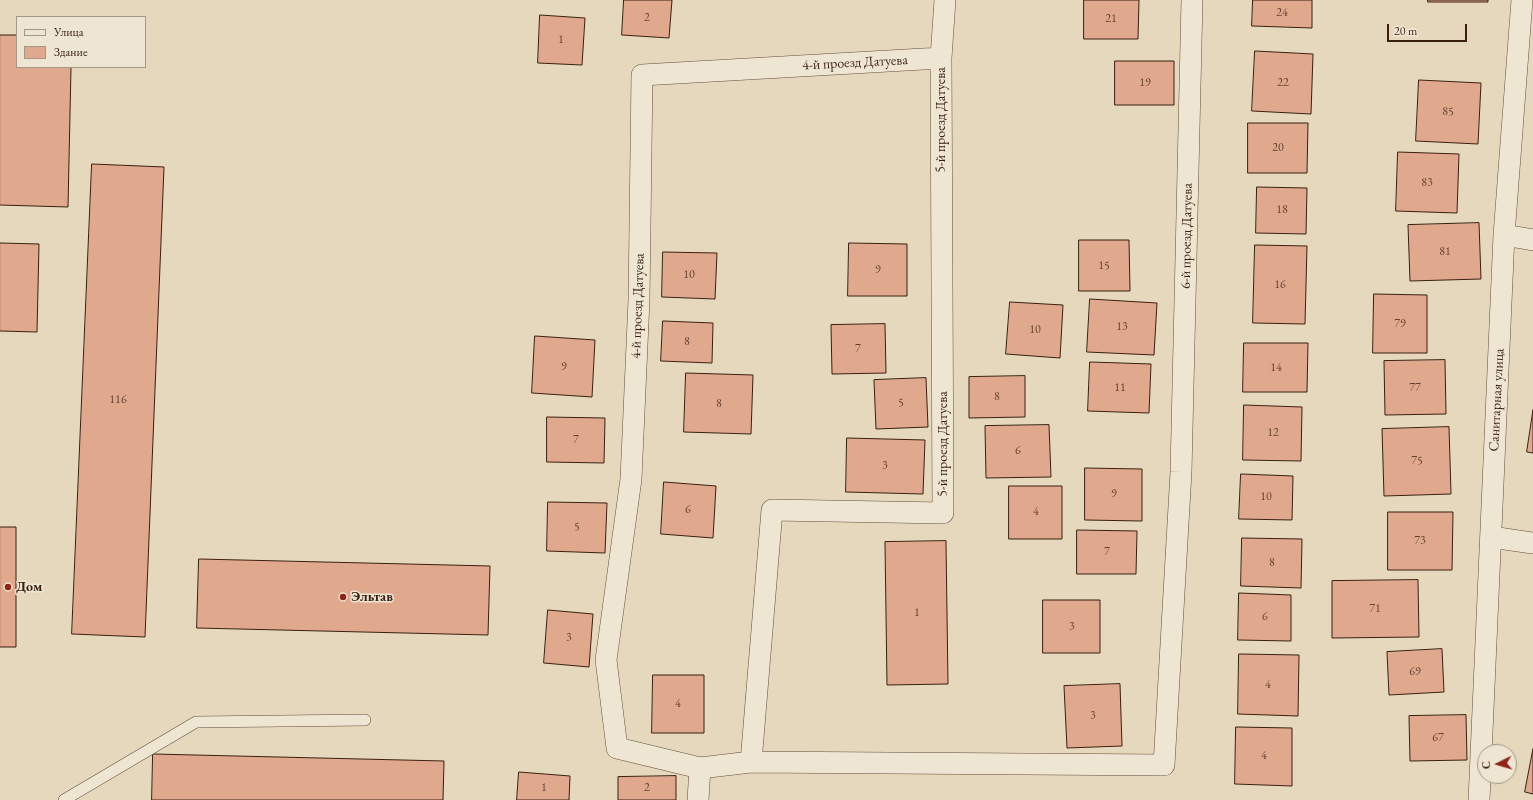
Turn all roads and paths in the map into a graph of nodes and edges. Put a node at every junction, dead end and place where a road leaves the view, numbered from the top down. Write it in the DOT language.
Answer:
graph roads {
  1 [pos="945,0"];
  2 [pos="1192,0"];
  3 [pos="1522,0"];
  4 [pos="941,58"];
  5 [pos="1504,236"];
  6 [pos="1533,240"];
  7 [pos="1491,537"];
  8 [pos="1533,543"];
  9 [pos="365,720"];
  10 [pos="751,762"];
  11 [pos="700,768"];
  12 [pos="64,800"];
  13 [pos="698,800"];
  14 [pos="1479,800"];
  1 -- 4 [label="street, 5-й проезд Датуева"];
  2 -- 10 [label="street, 6-й проезд Датуева"];
  3 -- 5 [label="street, Санитарная улица"];
  4 -- 10 [label="street, 5-й проезд Датуева"];
  4 -- 11 [label="street, 4-й проезд Датуева"];
  5 -- 6 [label="street"];
  5 -- 7 [label="street, Санитарная улица"];
  7 -- 8 [label="street"];
  7 -- 14 [label="street, Санитарная улица"];
  9 -- 12 [label="lane"];
  10 -- 11 [label="street"];
  11 -- 13 [label="street"];
}
